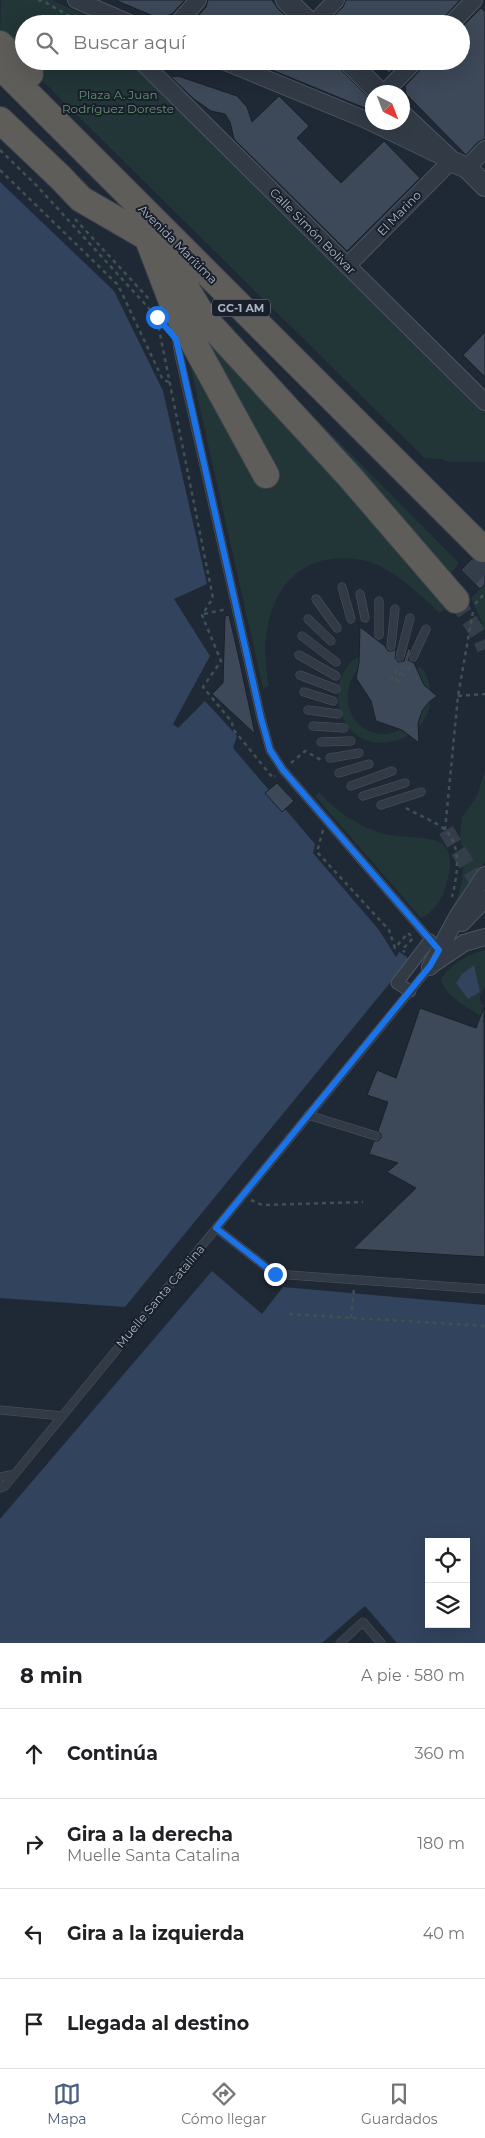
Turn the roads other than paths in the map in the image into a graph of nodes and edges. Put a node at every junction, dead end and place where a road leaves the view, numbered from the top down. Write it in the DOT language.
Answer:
graph roads {
  1 [pos="76,0"];
  2 [pos="198,0"];
  3 [pos="286,0"];
  4 [pos="336,0"];
  5 [pos="474,0"];
  6 [pos="97,10"];
  7 [pos="101,15"];
  8 [pos="110,15"];
  9 [pos="184,15"];
  10 [pos="302,15"];
  11 [pos="321,15"];
  12 [pos="460,15"];
  13 [pos="0,44"];
  14 [pos="15,59"];
  15 [pos="0,66"];
  16 [pos="25,70"];
  17 [pos="150,70"];
  18 [pos="244,70"];
  19 [pos="357,70"];
  20 [pos="406,70"];
  21 [pos="372,85"];
  22 [pos="392,85"];
  23 [pos="0,91"];
  24 [pos="0,120"];
  25 [pos="410,122"];
  26 [pos="485,150"];
  27 [pos="459,165"];
  28 [pos="485,186"];
  29 [pos="146,237"];
  30 [pos="178,257"];
  31 [pos="348,265"];
  32 [pos="162,310"];
  33 [pos="485,402"];
  34 [pos="266,475"];
  35 [pos="477,555"];
  36 [pos="342,587"];
  37 [pos="360,594"];
  38 [pos="316,599"];
  39 [pos="456,600"];
  40 [pos="379,602"];
  41 [pos="395,609"];
  42 [pos="365,618"];
  43 [pos="410,618"];
  44 [pos="308,619"];
  45 [pos="351,619"];
  46 [pos="337,628"];
  47 [pos="426,629"];
  48 [pos="302,636"];
  49 [pos="379,636"];
  50 [pos="331,641"];
  51 [pos="391,646"];
  52 [pos="299,655"];
  53 [pos="400,657"];
  54 [pos="413,658"];
  55 [pos="336,662"];
  56 [pos="300,675"];
  57 [pos="336,676"];
  58 [pos="336,689"];
  59 [pos="304,692"];
  60 [pos="333,701"];
  61 [pos="308,710"];
  62 [pos="338,714"];
  63 [pos="313,726"];
  64 [pos="344,728"];
  65 [pos="351,741"];
  66 [pos="321,742"];
  67 [pos="359,753"];
  68 [pos="330,758"];
  69 [pos="370,764"];
  70 [pos="392,771"];
  71 [pos="339,774"];
  72 [pos="405,783"];
  73 [pos="350,786"];
  74 [pos="421,792"];
  75 [pos="363,796"];
  76 [pos="380,805"];
  77 [pos="485,875"];
  78 [pos="485,899"];
  79 [pos="485,938"];
  80 [pos="431,942"];
  81 [pos="430,966"];
  82 [pos="410,991"];
  83 [pos="308,1115"];
  84 [pos="376,1136"];
  85 [pos="216,1228"];
  86 [pos="485,1289"];
  87 [pos="0,1410"];
  88 [pos="62,1416"];
  89 [pos="15,1474"];
  90 [pos="0,1477"];
  91 [pos="0,1488"];
  92 [pos="340,1643"];
  93 [pos="381,1643"];
  1 -- 6 [label="street"];
  2 -- 9 [label="street"];
  3 -- 10 [label="street"];
  4 -- 11 [label="street"];
  5 -- 12 [label="street"];
  6 -- 7 [label="street"];
  6 -- 8 [label="street"];
  13 -- 14 [label="highway"];
  15 -- 30 [label="highway, Avenida Marítima / GC-1 AM"];
  16 -- 30 [label="highway"];
  17 -- 31 [label="street, Calle Simón Bolivar"];
  18 -- 27 [label="street"];
  19 -- 21 [label="street"];
  20 -- 22 [label="street"];
  23 -- 29 [label="highway, Avenida Marítima / GC-1 AM"];
  24 -- 29 [label="highway"];
  25 -- 27 [label="street"];
  26 -- 27 [label="street, El Marino"];
  27 -- 28 [label="street"];
  27 -- 31 [label="street, El Marino"];
  29 -- 30 [label="highway, Avenida Marítima / GC-1 AM"];
  29 -- 32 [label="highway"];
  30 -- 35 [label="highway, Avenida Marítima / GC-1 AM"];
  30 -- 39 [label="highway"];
  31 -- 33 [label="street, Calle Simón Bolivar"];
  32 -- 34 [label="highway"];
  32 -- 80 [label="lane"];
  36 -- 45 [label="lane"];
  37 -- 42 [label="lane"];
  38 -- 46 [label="lane"];
  40 -- 49 [label="lane"];
  41 -- 51 [label="lane"];
  43 -- 53 [label="lane"];
  44 -- 50 [label="lane"];
  47 -- 54 [label="lane"];
  48 -- 55 [label="lane"];
  52 -- 57 [label="lane"];
  56 -- 58 [label="lane"];
  59 -- 60 [label="lane"];
  61 -- 62 [label="lane"];
  63 -- 64 [label="lane"];
  65 -- 66 [label="lane"];
  67 -- 68 [label="lane"];
  69 -- 71 [label="lane"];
  70 -- 73 [label="lane"];
  72 -- 75 [label="lane"];
  74 -- 76 [label="lane"];
  77 -- 80 [label="street"];
  78 -- 81 [label="street"];
  79 -- 81 [label="street"];
  80 -- 81 [label="street"];
  80 -- 82 [label="street"];
  81 -- 82 [label="lane, Muelle Santa Catalina"];
  82 -- 83 [label="lane, Muelle Santa Catalina"];
  83 -- 84 [label="lane"];
  83 -- 85 [label="lane, Muelle Santa Catalina"];
  85 -- 86 [label="lane"];
  85 -- 88 [label="lane, Muelle Santa Catalina"];
  87 -- 88 [label="lane"];
  88 -- 89 [label="lane, Muelle Santa Catalina"];
  89 -- 90 [label="lane"];
  89 -- 91 [label="lane, Muelle Santa Catalina"];
  92 -- 93 [label="lane"];
}
